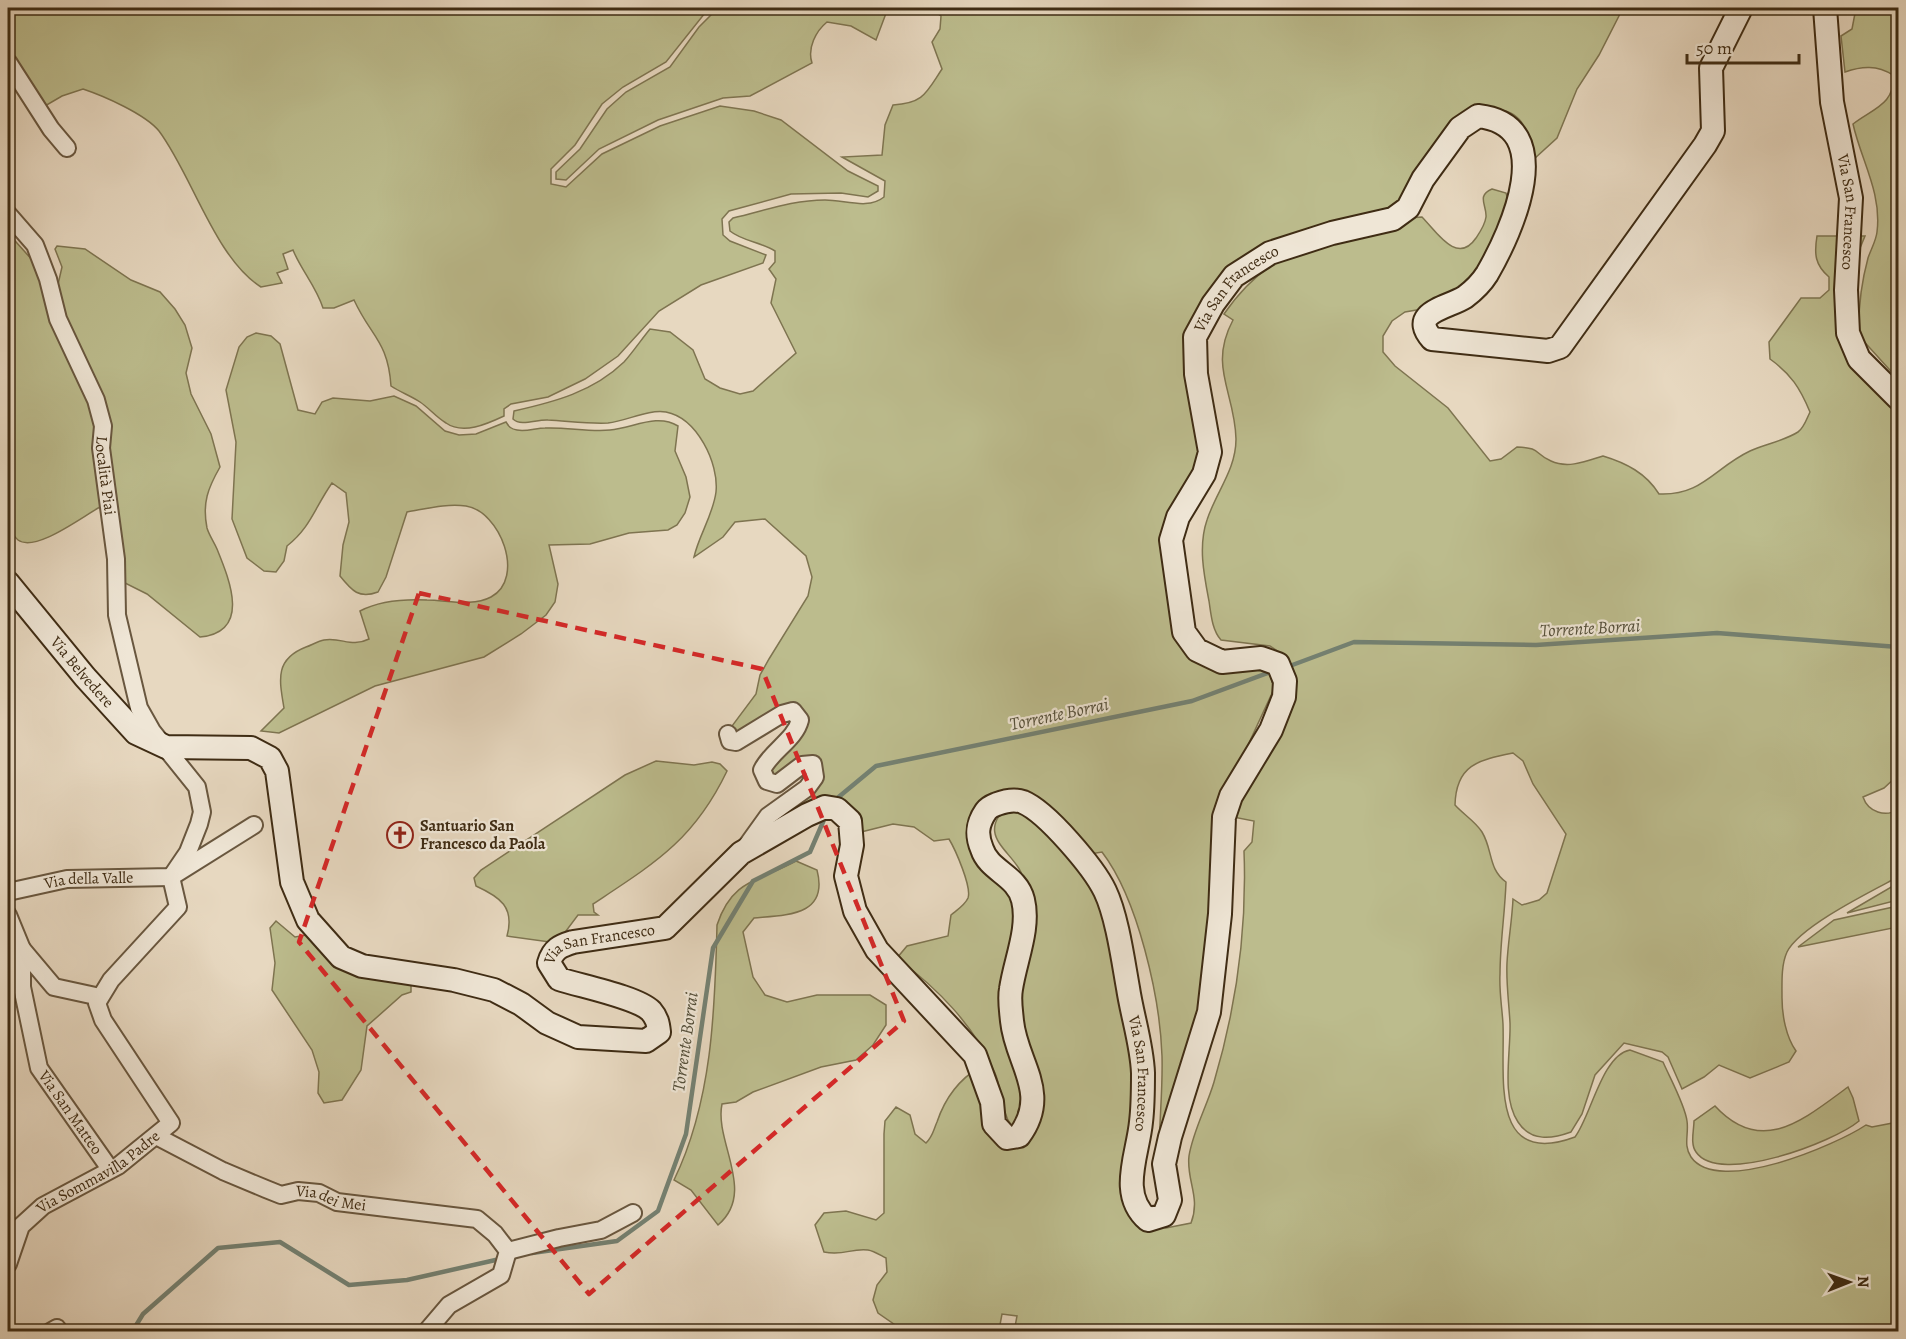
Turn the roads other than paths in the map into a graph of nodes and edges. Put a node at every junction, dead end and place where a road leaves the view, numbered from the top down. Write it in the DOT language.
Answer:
graph roads {
  1 [pos="1741,8"];
  2 [pos="1825,8"];
  3 [pos="8,62"];
  4 [pos="67,148"];
  5 [pos="8,214"];
  6 [pos="1899,398"];
  7 [pos="8,583"];
  8 [pos="728,735"];
  9 [pos="166,747"];
  10 [pos="254,825"];
  11 [pos="741,854"];
  12 [pos="171,877"];
  13 [pos="8,892"];
  14 [pos="8,915"];
  15 [pos="22,949"];
  16 [pos="100,997"];
  17 [pos="156,1136"];
  18 [pos="110,1169"];
  19 [pos="633,1213"];
  20 [pos="507,1256"];
  21 [pos="8,1264"];
  22 [pos="426,1332"];
  1 -- 11 [label="street, Via San Francesco"];
  2 -- 6 [label="street, Via San Francesco"];
  3 -- 4 [label="street"];
  5 -- 9 [label="street, Località Piai"];
  7 -- 9 [label="street, Via Belvedere"];
  8 -- 11 [label="street"];
  9 -- 11 [label="street, Via San Francesco"];
  9 -- 12 [label="street"];
  10 -- 12 [label="street"];
  12 -- 13 [label="street, Via della Valle"];
  12 -- 16 [label="street"];
  14 -- 15 [label="street, Via San Matteo"];
  15 -- 16 [label="street"];
  15 -- 18 [label="street, Via San Matteo"];
  16 -- 17 [label="street, Via Sommavilla Padre"];
  17 -- 18 [label="street, Via Sommavilla Padre"];
  17 -- 20 [label="street, Via dei Mei"];
  18 -- 21 [label="street, Via Sommavilla Padre"];
  19 -- 20 [label="street"];
  20 -- 22 [label="street"];
}
